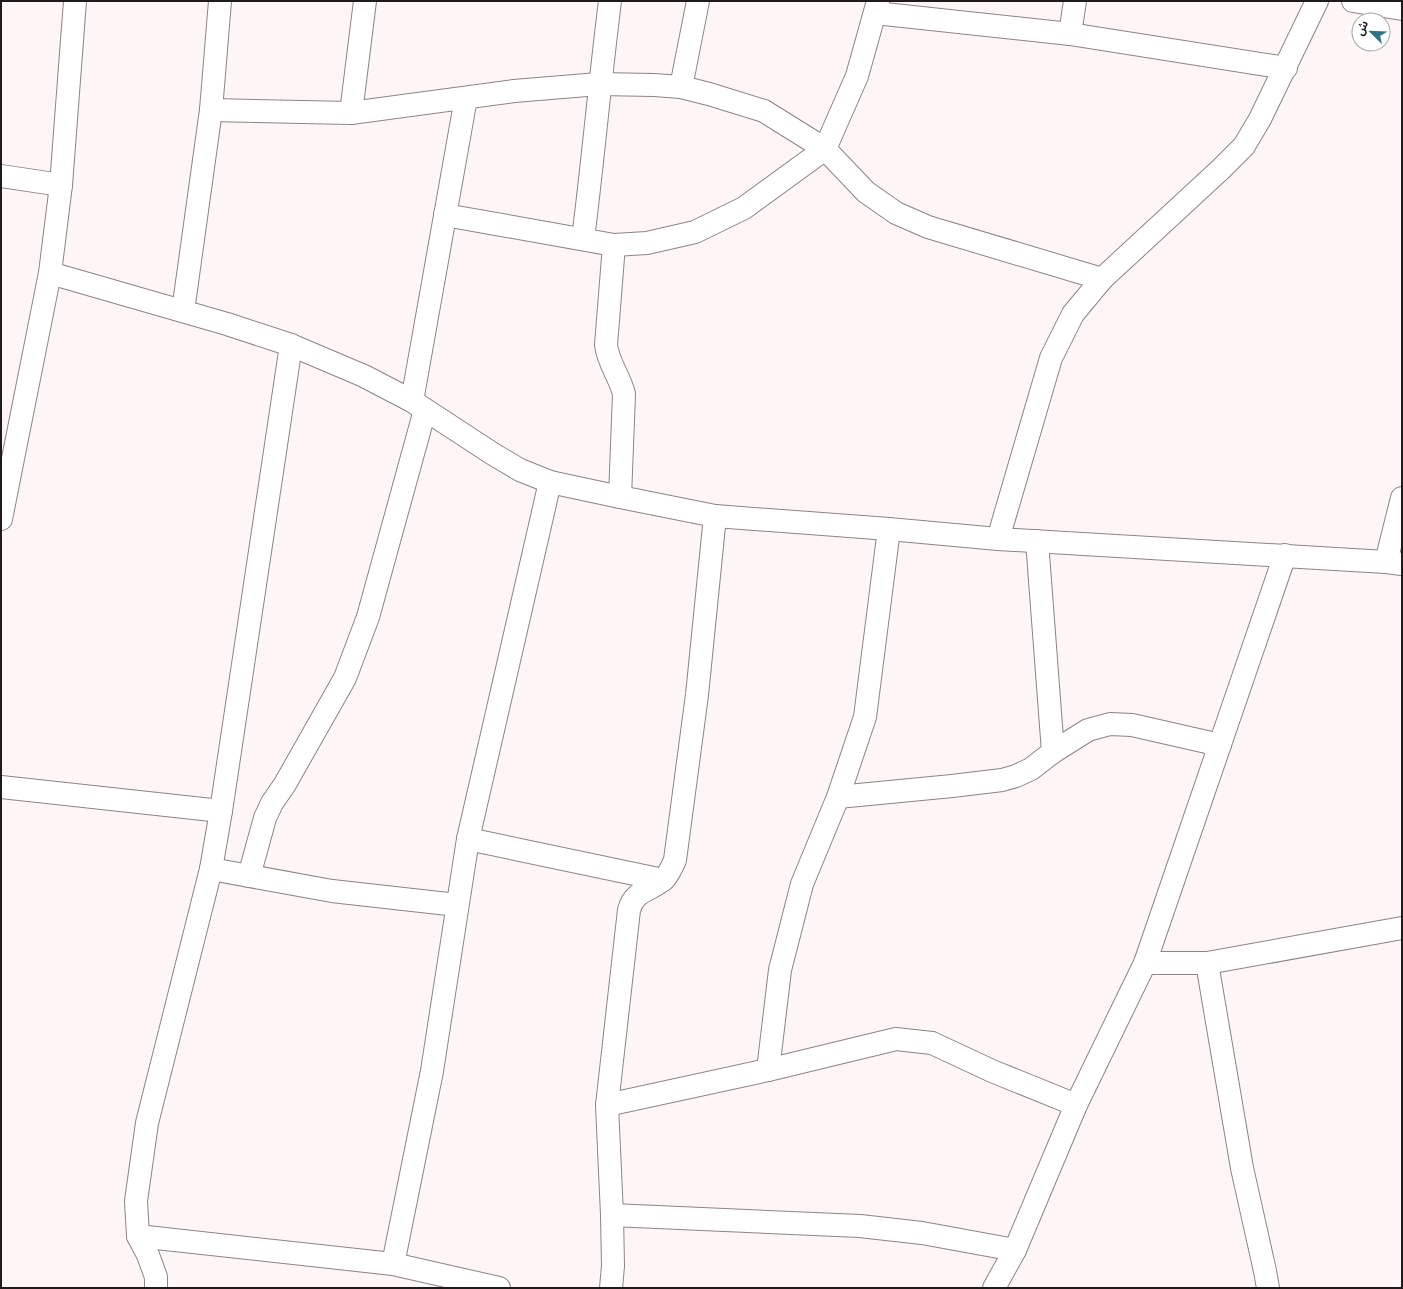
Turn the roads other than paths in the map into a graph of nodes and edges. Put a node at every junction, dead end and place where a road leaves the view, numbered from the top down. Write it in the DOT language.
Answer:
graph roads {
  1 [pos="75,1"];
  2 [pos="220,1"];
  3 [pos="365,1"];
  4 [pos="610,1"];
  5 [pos="698,1"];
  6 [pos="1075,1"];
  7 [pos="1317,1"];
  8 [pos="1353,1"];
  9 [pos="876,7"];
  10 [pos="1402,9"];
  11 [pos="1070,34"];
  12 [pos="1286,68"];
  13 [pos="599,84"];
  14 [pos="681,87"];
  15 [pos="466,98"];
  16 [pos="210,110"];
  17 [pos="351,113"];
  18 [pos="825,149"];
  19 [pos="1,176"];
  20 [pos="61,185"];
  21 [pos="445,215"];
  22 [pos="583,239"];
  23 [pos="614,245"];
  24 [pos="50,273"];
  25 [pos="1102,279"];
  26 [pos="183,311"];
  27 [pos="291,345"];
  28 [pos="418,406"];
  29 [pos="550,482"];
  30 [pos="620,497"];
  31 [pos="1402,498"];
  32 [pos="715,516"];
  33 [pos="1,519"];
  34 [pos="889,529"];
  35 [pos="998,539"];
  36 [pos="1037,541"];
  37 [pos="1285,555"];
  38 [pos="1394,563"];
  39 [pos="1220,745"];
  40 [pos="1053,752"];
  41 [pos="1,787"];
  42 [pos="838,797"];
  43 [pos="221,811"];
  44 [pos="468,839"];
  45 [pos="211,869"];
  46 [pos="249,876"];
  47 [pos="662,880"];
  48 [pos="457,905"];
  49 [pos="1402,928"];
  50 [pos="1145,963"];
  51 [pos="1207,963"];
  52 [pos="768,1070"];
  53 [pos="1076,1105"];
  54 [pos="607,1106"];
  55 [pos="612,1215"];
  56 [pos="138,1236"];
  57 [pos="1015,1250"];
  58 [pos="393,1264"];
  59 [pos="156,1288"];
  60 [pos="499,1288"];
  61 [pos="611,1288"];
  62 [pos="994,1288"];
  63 [pos="1268,1288"];
  1 -- 20 [label="street"];
  2 -- 16 [label="street"];
  3 -- 17 [label="street"];
  4 -- 13 [label="street"];
  5 -- 14 [label="street"];
  6 -- 11 [label="street"];
  7 -- 12 [label="street"];
  8 -- 10 [label="street"];
  9 -- 11 [label="street"];
  9 -- 18 [label="street"];
  11 -- 12 [label="street"];
  12 -- 25 [label="street"];
  13 -- 14 [label="street"];
  13 -- 15 [label="street"];
  13 -- 22 [label="street"];
  14 -- 18 [label="street"];
  15 -- 17 [label="street"];
  15 -- 21 [label="street"];
  16 -- 17 [label="street"];
  16 -- 26 [label="street"];
  18 -- 23 [label="street"];
  18 -- 25 [label="street"];
  19 -- 20 [label="street"];
  20 -- 24 [label="street"];
  21 -- 22 [label="street"];
  21 -- 28 [label="street"];
  22 -- 23 [label="street"];
  23 -- 30 [label="street"];
  24 -- 26 [label="street"];
  24 -- 33 [label="street"];
  25 -- 35 [label="street"];
  26 -- 27 [label="street"];
  27 -- 28 [label="street"];
  27 -- 43 [label="street"];
  28 -- 29 [label="street"];
  28 -- 46 [label="street"];
  29 -- 30 [label="street"];
  29 -- 44 [label="street"];
  30 -- 32 [label="street"];
  31 -- 38 [label="street"];
  32 -- 34 [label="street"];
  32 -- 47 [label="street"];
  34 -- 35 [label="street"];
  34 -- 42 [label="street"];
  35 -- 36 [label="street"];
  36 -- 37 [label="street"];
  36 -- 40 [label="street"];
  37 -- 38 [label="street"];
  37 -- 39 [label="street"];
  39 -- 40 [label="street"];
  39 -- 50 [label="street"];
  40 -- 42 [label="street"];
  41 -- 43 [label="street"];
  42 -- 52 [label="street"];
  43 -- 45 [label="street"];
  44 -- 47 [label="street"];
  44 -- 48 [label="street"];
  45 -- 46 [label="street"];
  45 -- 56 [label="street"];
  46 -- 48 [label="street"];
  47 -- 54 [label="street"];
  48 -- 58 [label="street"];
  49 -- 51 [label="street"];
  50 -- 51 [label="street"];
  50 -- 53 [label="street"];
  51 -- 63 [label="street"];
  52 -- 53 [label="street"];
  52 -- 54 [label="street"];
  53 -- 57 [label="street"];
  54 -- 55 [label="street"];
  55 -- 57 [label="street"];
  55 -- 61 [label="street"];
  56 -- 58 [label="street"];
  56 -- 59 [label="street"];
  57 -- 62 [label="street"];
  58 -- 60 [label="street"];
}
